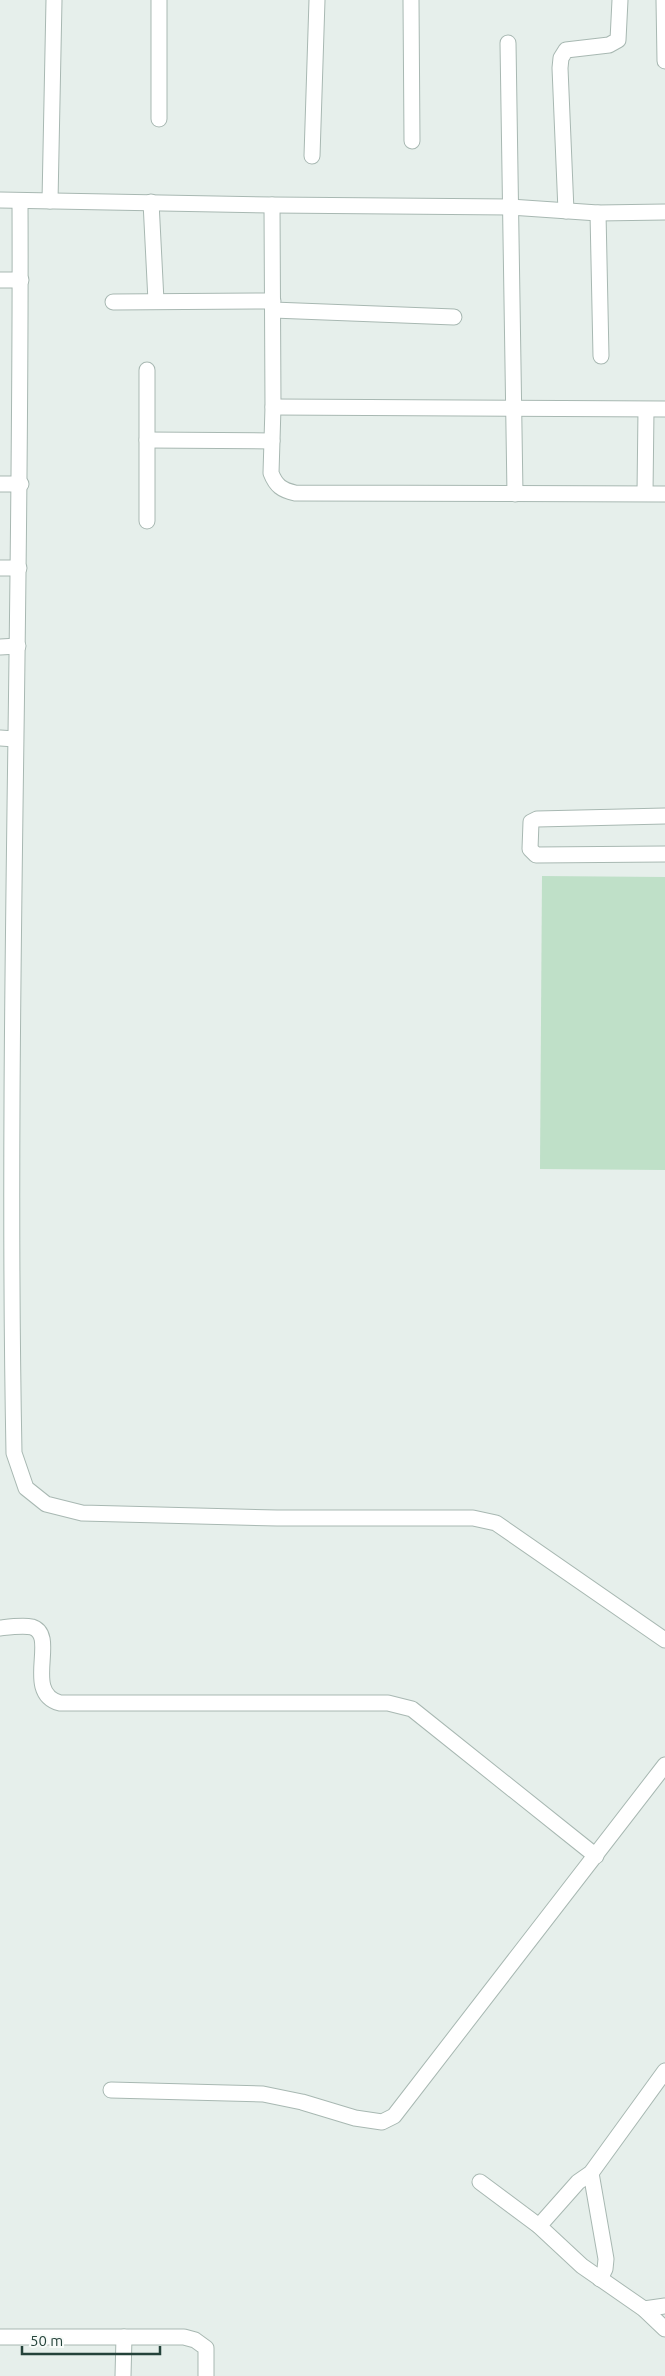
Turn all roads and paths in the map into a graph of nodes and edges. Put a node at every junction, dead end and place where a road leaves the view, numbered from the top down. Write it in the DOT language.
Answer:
graph roads {
  1 [pos="54,0"];
  2 [pos="159,0"];
  3 [pos="317,0"];
  4 [pos="411,0"];
  5 [pos="620,0"];
  6 [pos="664,0"];
  7 [pos="508,43"];
  8 [pos="665,60"];
  9 [pos="159,119"];
  10 [pos="412,141"];
  11 [pos="312,156"];
  12 [pos="0,200"];
  13 [pos="20,201"];
  14 [pos="50,201"];
  15 [pos="151,202"];
  16 [pos="272,206"];
  17 [pos="510,207"];
  18 [pos="566,211"];
  19 [pos="665,212"];
  20 [pos="598,213"];
  21 [pos="0,280"];
  22 [pos="20,280"];
  23 [pos="156,301"];
  24 [pos="113,302"];
  25 [pos="273,305"];
  26 [pos="454,317"];
  27 [pos="601,356"];
  28 [pos="147,370"];
  29 [pos="273,407"];
  30 [pos="514,408"];
  31 [pos="665,409"];
  32 [pos="646,410"];
  33 [pos="147,440"];
  34 [pos="272,441"];
  35 [pos="0,484"];
  36 [pos="20,484"];
  37 [pos="645,493"];
  38 [pos="515,494"];
  39 [pos="665,494"];
  40 [pos="147,521"];
  41 [pos="0,568"];
  42 [pos="20,568"];
  43 [pos="18,646"];
  44 [pos="0,647"];
  45 [pos="0,738"];
  46 [pos="16,738"];
  47 [pos="665,816"];
  48 [pos="7,820"];
  49 [pos="665,854"];
  50 [pos="6,1307"];
  51 [pos="0,1628"];
  52 [pos="665,1640"];
  53 [pos="665,1765"];
  54 [pos="596,1856"];
  55 [pos="665,2071"];
  56 [pos="111,2090"];
  57 [pos="590,2173"];
  58 [pos="480,2182"];
  59 [pos="539,2226"];
  60 [pos="600,2279"];
  61 [pos="665,2306"];
  62 [pos="644,2309"];
  63 [pos="665,2329"];
  64 [pos="0,2337"];
  65 [pos="124,2338"];
  66 [pos="123,2376"];
  67 [pos="206,2376"];
  1 -- 14 [label="street"];
  2 -- 9 [label="street"];
  3 -- 11 [label="street"];
  4 -- 10 [label="street"];
  5 -- 18 [label="street"];
  6 -- 8 [label="street"];
  7 -- 17 [label="street"];
  12 -- 13 [label="street"];
  13 -- 14 [label="street"];
  13 -- 22 [label="street"];
  14 -- 15 [label="street"];
  15 -- 16 [label="street"];
  15 -- 23 [label="street"];
  16 -- 17 [label="street"];
  16 -- 25 [label="street"];
  17 -- 18 [label="street"];
  17 -- 30 [label="street"];
  18 -- 20 [label="street"];
  19 -- 20 [label="street"];
  20 -- 27 [label="street"];
  21 -- 22 [label="street"];
  22 -- 36 [label="street"];
  23 -- 24 [label="street"];
  23 -- 25 [label="street"];
  25 -- 26 [label="street"];
  25 -- 29 [label="street"];
  28 -- 33 [label="street"];
  29 -- 30 [label="street"];
  29 -- 34 [label="street"];
  30 -- 32 [label="street"];
  30 -- 38 [label="street"];
  31 -- 32 [label="street"];
  32 -- 37 [label="street"];
  33 -- 34 [label="street"];
  33 -- 40 [label="street"];
  34 -- 38 [label="street"];
  35 -- 36 [label="street"];
  36 -- 42 [label="street"];
  37 -- 38 [label="street"];
  37 -- 39 [label="street"];
  41 -- 42 [label="street"];
  42 -- 43 [label="street"];
  43 -- 44 [label="street"];
  43 -- 46 [label="street"];
  45 -- 46 [label="street"];
  46 -- 48 [label="street"];
  47 -- 49 [label="street"];
  48 -- 50 [label="street"];
  50 -- 52 [label="street"];
  51 -- 54 [label="street"];
  53 -- 54 [label="street"];
  54 -- 56 [label="street"];
  55 -- 57 [label="street"];
  57 -- 59 [label="street"];
  57 -- 60 [label="street"];
  58 -- 59 [label="street"];
  59 -- 60 [label="street"];
  60 -- 62 [label="street"];
  61 -- 62 [label="street"];
  62 -- 63 [label="street"];
  64 -- 65 [label="street"];
  65 -- 66 [label="street"];
  65 -- 67 [label="street"];
}
